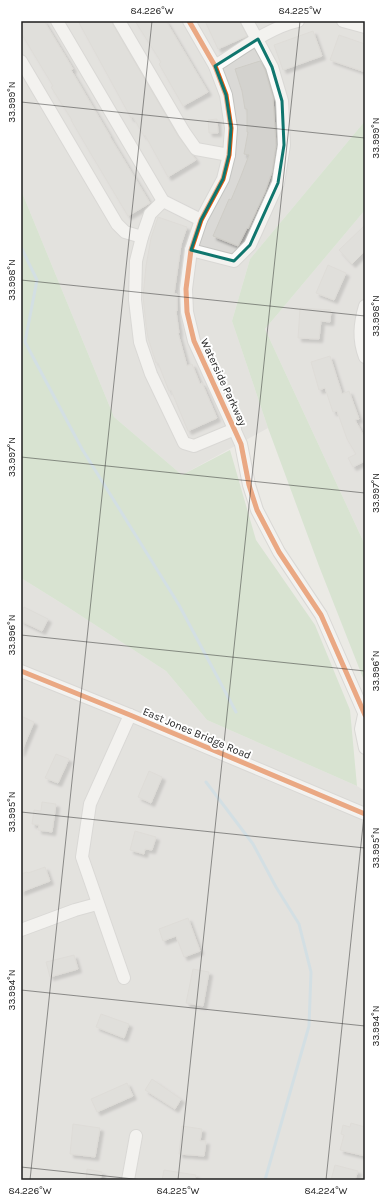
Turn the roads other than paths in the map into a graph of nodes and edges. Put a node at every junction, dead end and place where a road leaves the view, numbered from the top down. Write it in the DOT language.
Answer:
graph roads {
  1 [pos="57,21"];
  2 [pos="119,21"];
  3 [pos="189,21"];
  4 [pos="247,21"];
  5 [pos="298,21"];
  6 [pos="343,21"];
  7 [pos="365,27"];
  8 [pos="258,39"];
  9 [pos="21,61"];
  10 [pos="215,66"];
  11 [pos="229,155"];
  12 [pos="163,201"];
  13 [pos="200,220"];
  14 [pos="142,237"];
  15 [pos="191,250"];
  16 [pos="365,306"];
  17 [pos="365,357"];
  18 [pos="235,429"];
  19 [pos="21,671"];
  20 [pos="130,715"];
  21 [pos="365,715"];
  22 [pos="365,747"];
  23 [pos="365,814"];
  24 [pos="97,904"];
  25 [pos="21,930"];
  26 [pos="124,978"];
  27 [pos="136,1136"];
  28 [pos="128,1180"];
  1 -- 12 [label="street"];
  2 -- 11 [label="street"];
  3 -- 10 [label="street, Waterside Parkway"];
  4 -- 8 [label="street"];
  5 -- 8 [label="street"];
  6 -- 7 [label="street"];
  8 -- 10 [label="street"];
  8 -- 15 [label="street"];
  9 -- 14 [label="street"];
  10 -- 11 [label="street, Waterside Parkway"];
  11 -- 13 [label="street, Waterside Parkway"];
  12 -- 13 [label="street"];
  12 -- 14 [label="street"];
  13 -- 15 [label="street, Waterside Parkway"];
  14 -- 18 [label="street"];
  15 -- 18 [label="street, Waterside Parkway"];
  16 -- 17 [label="street"];
  18 -- 21 [label="street, Waterside Parkway"];
  19 -- 20 [label="street, East Jones Bridge Road"];
  20 -- 23 [label="street, East Jones Bridge Road"];
  20 -- 24 [label="street"];
  21 -- 22 [label="street, Waterside Parkway"];
  24 -- 25 [label="street"];
  24 -- 26 [label="street"];
  27 -- 28 [label="street"];
}
